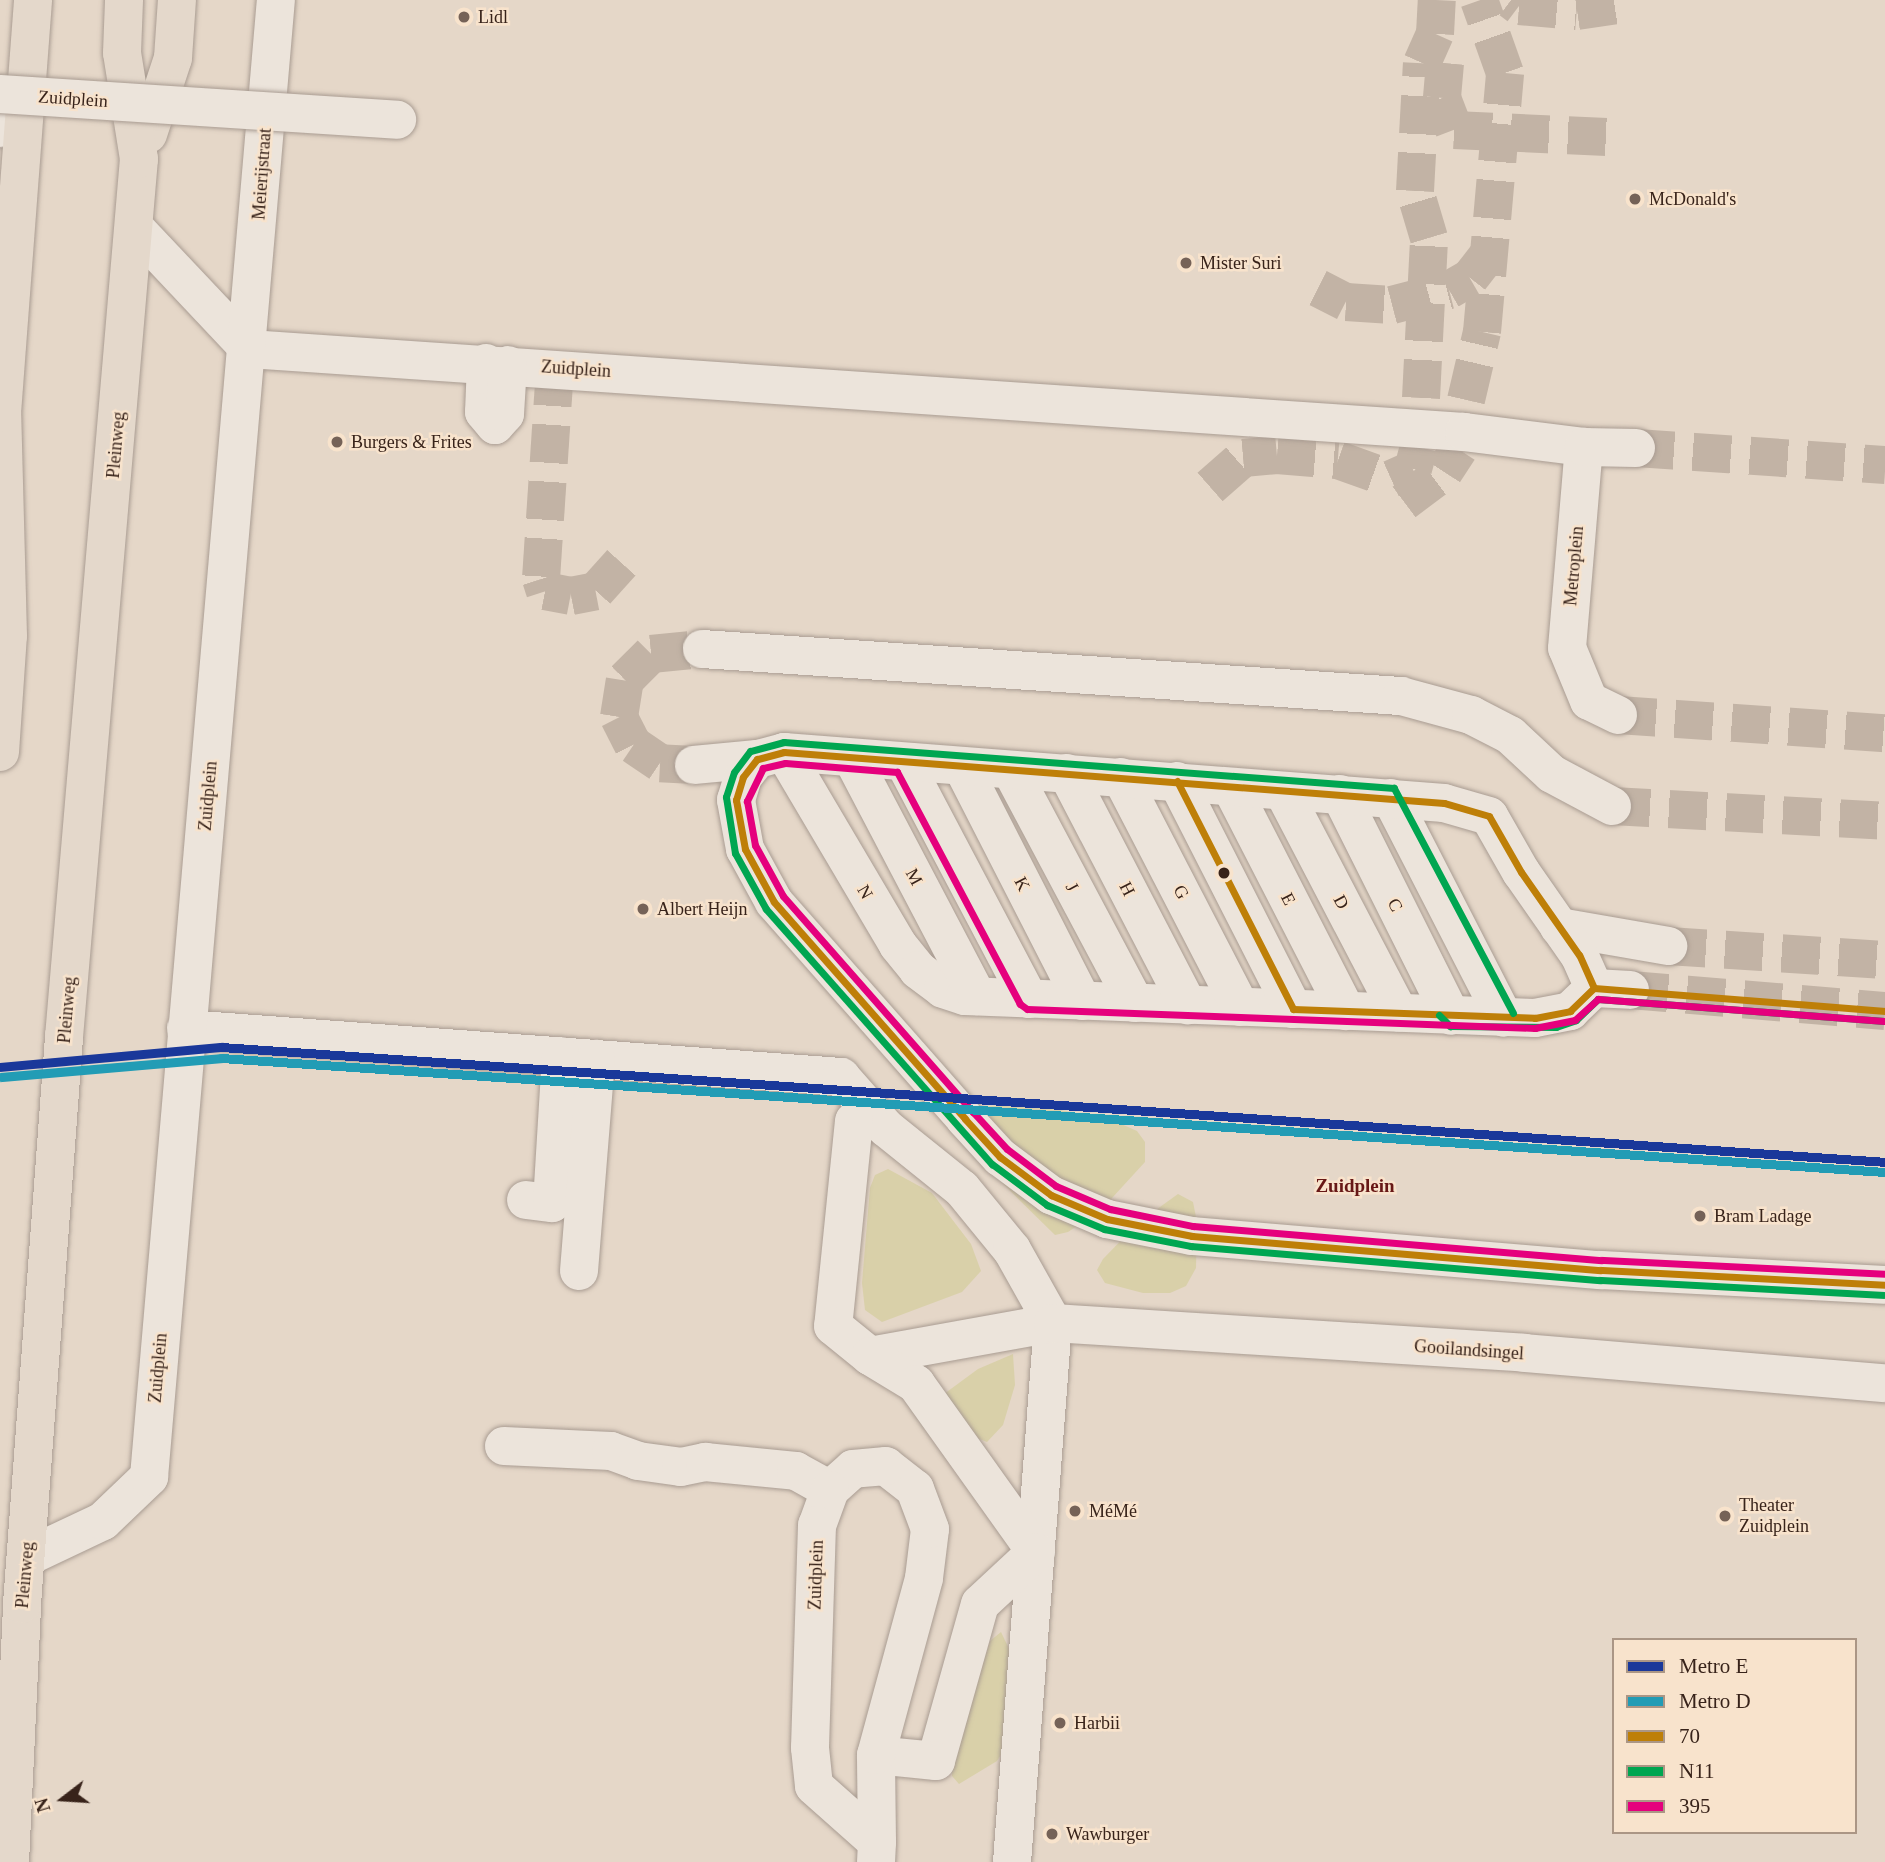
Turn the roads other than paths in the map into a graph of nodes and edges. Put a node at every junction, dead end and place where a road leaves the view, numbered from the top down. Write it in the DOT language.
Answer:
graph roads {
  1 [pos="33,0"];
  2 [pos="124,0"];
  3 [pos="177,0"];
  4 [pos="276,0"];
  5 [pos="13,96"];
  6 [pos="397,120"];
  7 [pos="0,128"];
  8 [pos="139,159"];
  9 [pos="135,228"];
  10 [pos="249,349"];
  11 [pos="1584,447"];
  12 [pos="1636,448"];
  13 [pos="702,649"];
  14 [pos="1618,715"];
  15 [pos="0,752"];
  16 [pos="771,756"];
  17 [pos="852,758"];
  18 [pos="904,762"];
  19 [pos="694,765"];
  20 [pos="962,766"];
  21 [pos="1011,770"];
  22 [pos="1066,773"];
  23 [pos="1121,778"];
  24 [pos="1177,781"];
  25 [pos="1231,787"];
  26 [pos="1283,791"];
  27 [pos="1340,794"];
  28 [pos="1391,798"];
  29 [pos="1612,806"];
  30 [pos="1559,927"];
  31 [pos="1668,946"];
  32 [pos="977,996"];
  33 [pos="1029,999"];
  34 [pos="1082,1001"];
  35 [pos="1135,1003"];
  36 [pos="1188,1005"];
  37 [pos="1240,1007"];
  38 [pos="1293,1009"];
  39 [pos="1346,1011"];
  40 [pos="1399,1013"];
  41 [pos="1451,1016"];
  42 [pos="1504,1017"];
  43 [pos="186,1029"];
  44 [pos="580,1058"];
  45 [pos="868,1109"];
  46 [pos="526,1200"];
  47 [pos="579,1271"];
  48 [pos="1885,1285"];
  49 [pos="1053,1323"];
  50 [pos="870,1356"];
  51 [pos="1885,1383"];
  52 [pos="504,1446"];
  53 [pos="830,1490"];
  54 [pos="1036,1552"];
  55 [pos="27,1557"];
  56 [pos="876,1755"];
  57 [pos="876,1852"];
  58 [pos="10,1862"];
  59 [pos="1012,1862"];
  1 -- 5 [label="main road"];
  2 -- 8 [label="main road, Pleinweg"];
  3 -- 8 [label="main road, Pleinweg"];
  4 -- 10 [label="street, Meierijstraat"];
  5 -- 6 [label="street, Zuidplein, bridge"];
  5 -- 7 [label="street, Zuidplein"];
  5 -- 15 [label="main road"];
  8 -- 9 [label="main road, Pleinweg"];
  9 -- 10 [label="street"];
  9 -- 55 [label="main road, Pleinweg"];
  10 -- 11 [label="street, Zuidplein"];
  10 -- 43 [label="street, Zuidplein"];
  11 -- 12 [label="street"];
  11 -- 14 [label="street, Metroplein"];
  13 -- 29 [label="street"];
  16 -- 17 [label="street"];
  16 -- 19 [label="street"];
  16 -- 32 [label="street, N"];
  16 -- 48 [label="street"];
  17 -- 18 [label="street"];
  17 -- 32 [label="street, M"];
  18 -- 20 [label="street"];
  18 -- 33 [label="street"];
  20 -- 21 [label="street"];
  20 -- 34 [label="street, K"];
  21 -- 22 [label="street"];
  21 -- 35 [label="street, J"];
  22 -- 23 [label="street"];
  22 -- 36 [label="street, H"];
  23 -- 24 [label="street"];
  23 -- 37 [label="street, G"];
  24 -- 25 [label="street"];
  24 -- 38 [label="street"];
  25 -- 26 [label="street"];
  25 -- 39 [label="street, E"];
  26 -- 27 [label="street"];
  26 -- 40 [label="street, D"];
  27 -- 28 [label="street"];
  27 -- 41 [label="street, C"];
  28 -- 30 [label="street"];
  28 -- 42 [label="street"];
  30 -- 31 [label="street"];
  30 -- 42 [label="street, N"];
  32 -- 33 [label="street, N"];
  33 -- 34 [label="street, N"];
  34 -- 35 [label="street, N"];
  35 -- 36 [label="street, N"];
  36 -- 37 [label="street, N"];
  37 -- 38 [label="street, N"];
  38 -- 39 [label="street, N"];
  39 -- 40 [label="street, N"];
  40 -- 41 [label="street, N"];
  41 -- 42 [label="street, N"];
  43 -- 44 [label="street"];
  43 -- 55 [label="street, Zuidplein"];
  44 -- 45 [label="street"];
  44 -- 46 [label="street"];
  44 -- 47 [label="street"];
  45 -- 49 [label="street"];
  45 -- 50 [label="street"];
  49 -- 50 [label="street"];
  49 -- 51 [label="street, Gooilandsingel"];
  49 -- 54 [label="street"];
  50 -- 54 [label="street"];
  52 -- 53 [label="street"];
  53 -- 56 [label="street, Zuidplein"];
  53 -- 57 [label="street, Zuidplein"];
  54 -- 56 [label="street"];
  54 -- 59 [label="street"];
  55 -- 58 [label="main road, Pleinweg"];
  56 -- 57 [label="street, Zuidplein"];
}
